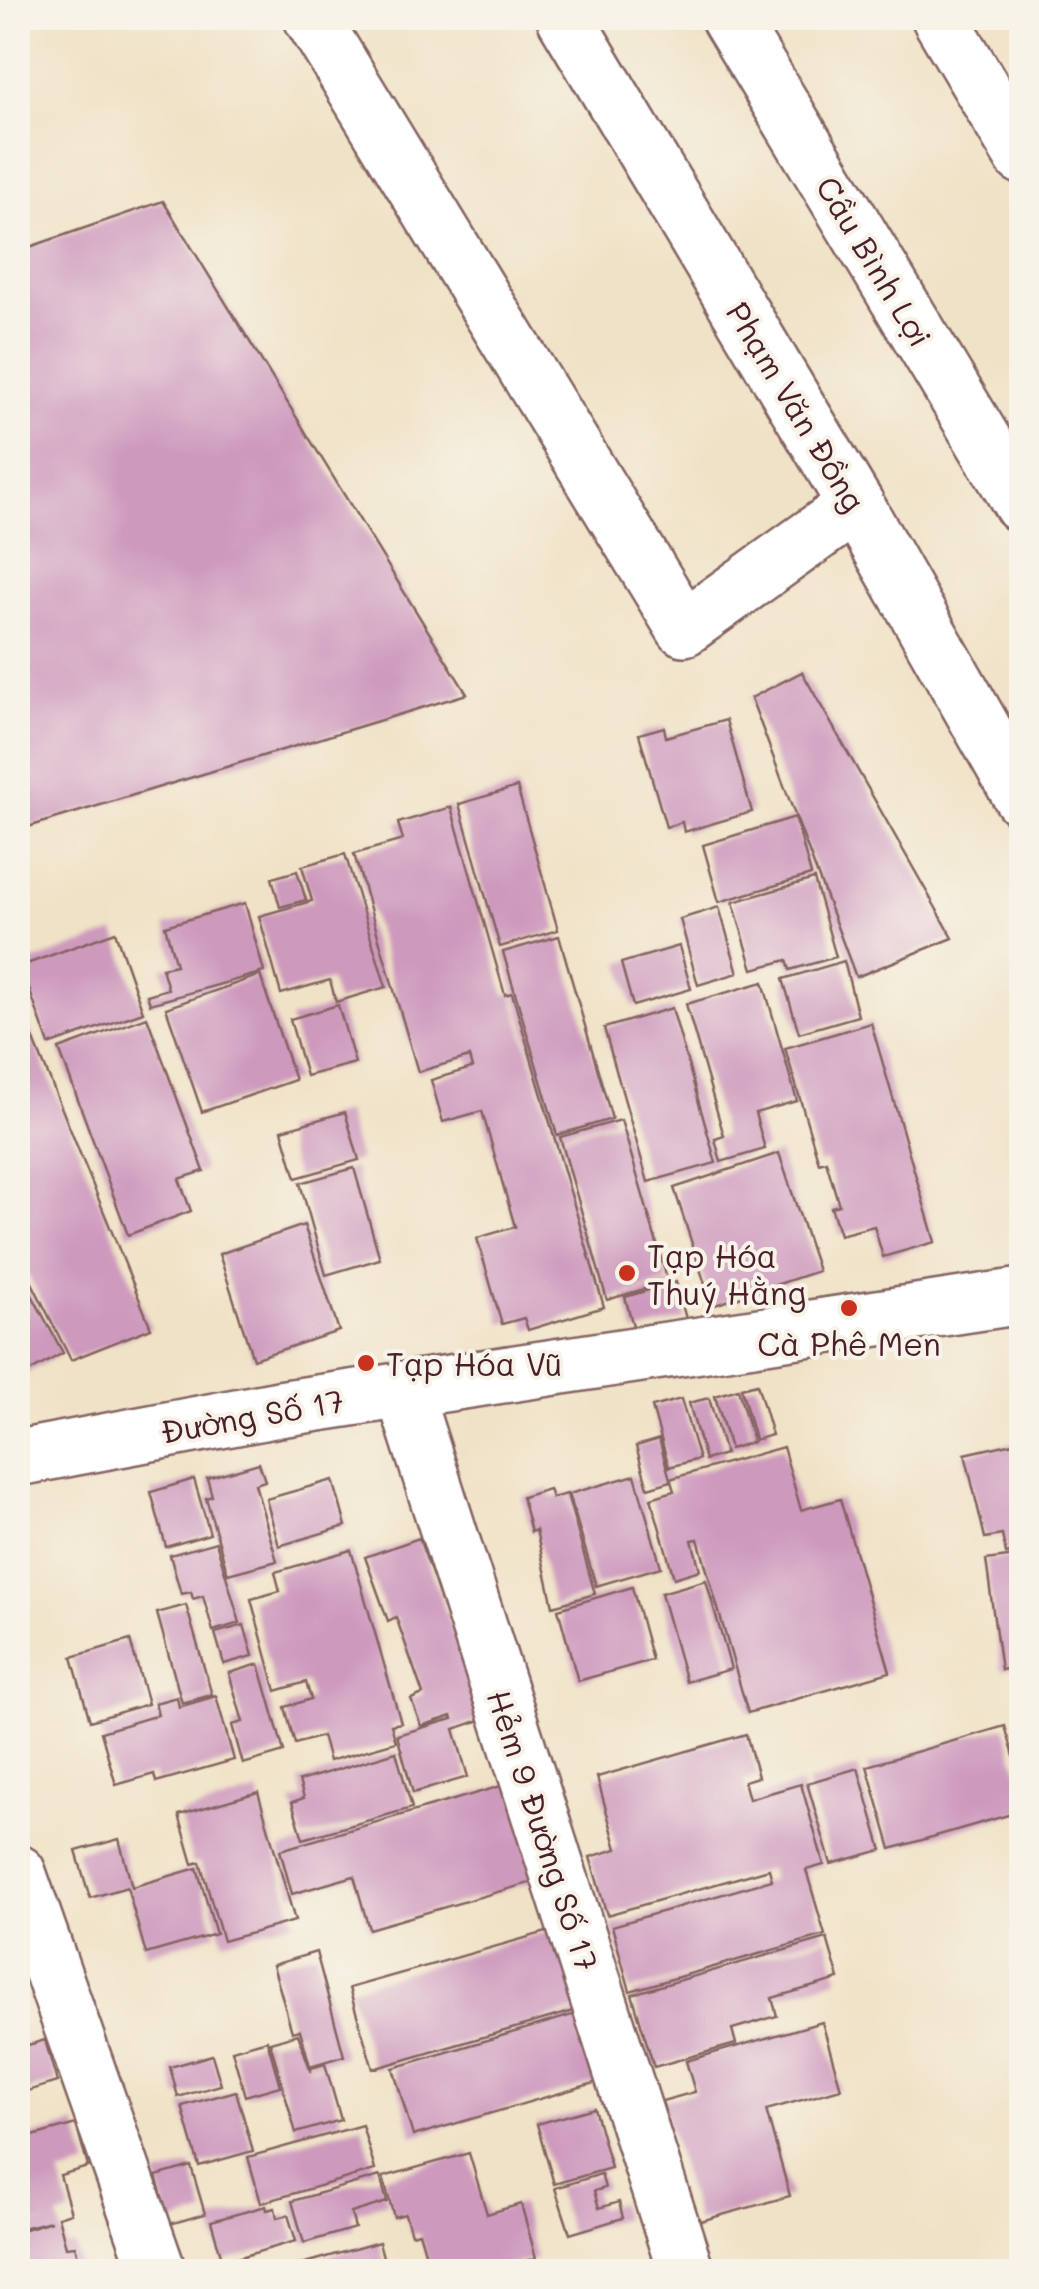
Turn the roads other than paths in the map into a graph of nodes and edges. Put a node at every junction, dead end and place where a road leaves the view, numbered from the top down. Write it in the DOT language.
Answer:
graph roads {
  1 [pos="312,18"];
  2 [pos="565,18"];
  3 [pos="730,18"];
  4 [pos="940,18"];
  5 [pos="1022,156"];
  6 [pos="1022,505"];
  7 [pos="856,506"];
  8 [pos="1022,798"];
  9 [pos="1022,1296"];
  10 [pos="402,1389"];
  11 [pos="18,1458"];
  12 [pos="18,1873"];
  13 [pos="158,2272"];
  14 [pos="686,2272"];
  1 -- 7 [label="main road"];
  2 -- 7 [label="main road, Phạm Văn Đồng"];
  3 -- 6 [label="main road, Cầu Bình Lợi"];
  4 -- 5 [label="main road"];
  7 -- 8 [label="main road, Phạm Văn Đồng"];
  9 -- 10 [label="main road, Đường Số 17"];
  10 -- 11 [label="main road, Đường Số 17"];
  10 -- 14 [label="main road, Hẻm 9 Đường Số 17"];
  12 -- 13 [label="main road"];
}
